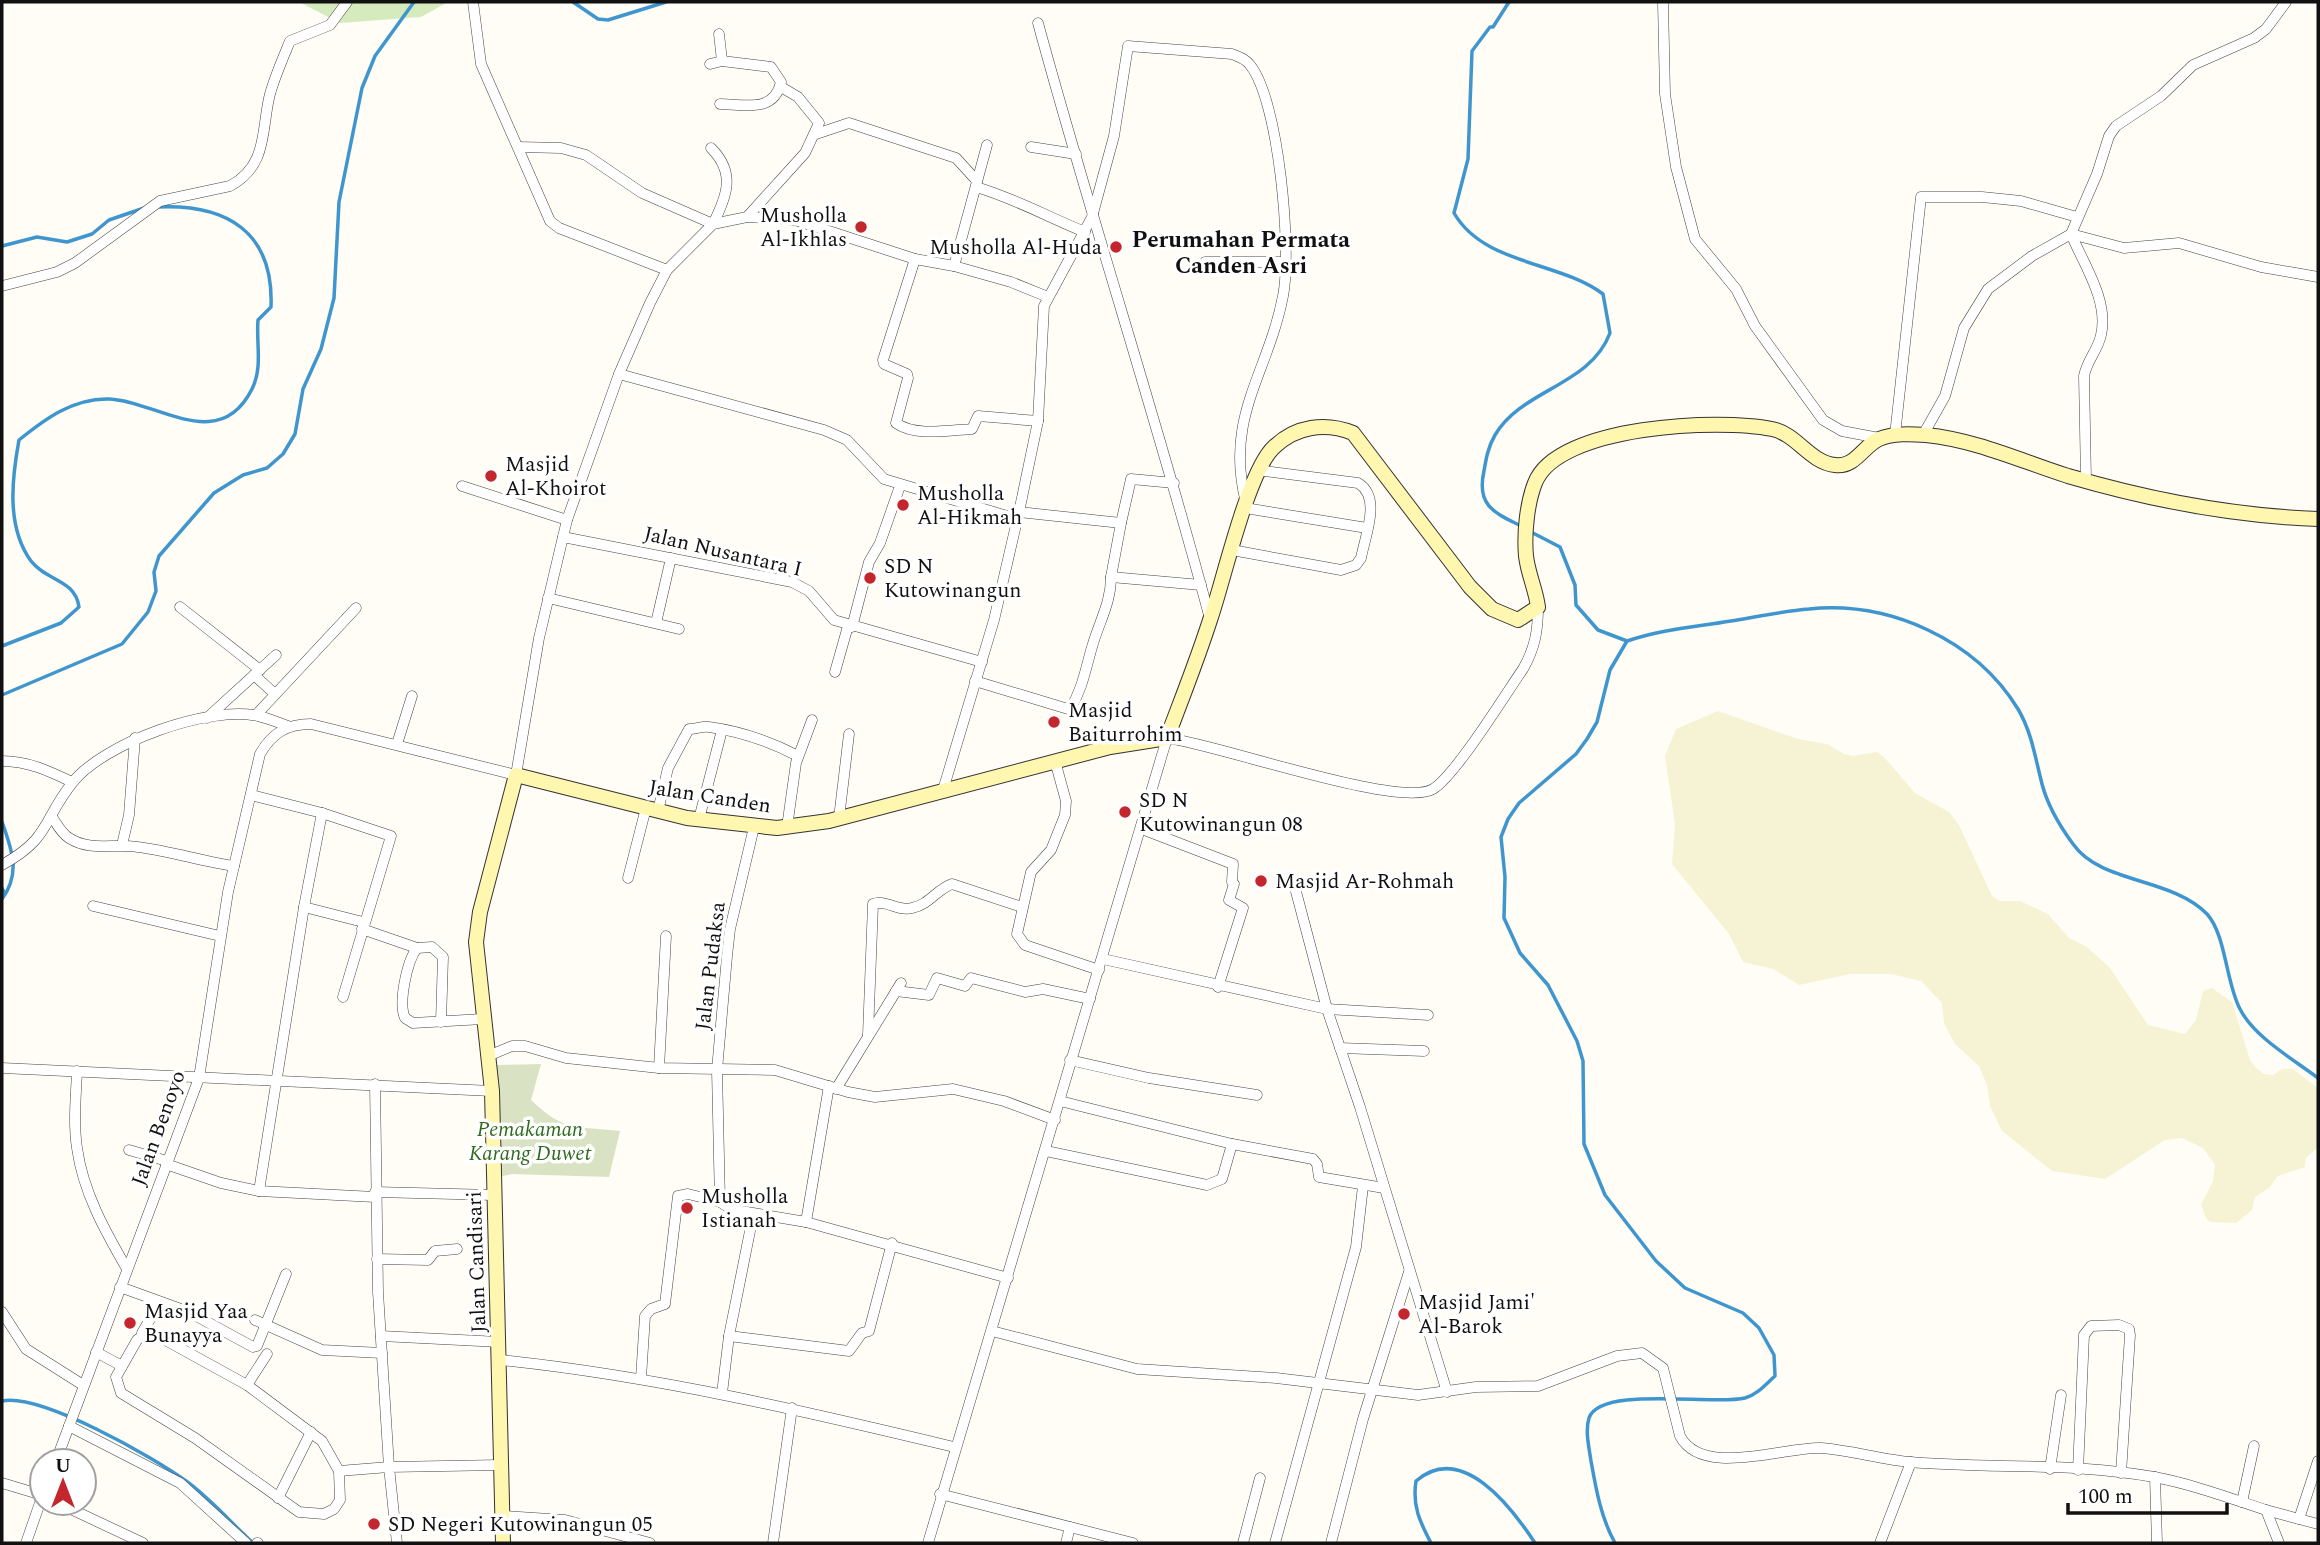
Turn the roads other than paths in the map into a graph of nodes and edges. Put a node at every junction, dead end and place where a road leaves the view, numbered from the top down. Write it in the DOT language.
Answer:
graph roads {
  1 [pos="347,2"];
  2 [pos="474,2"];
  3 [pos="1663,2"];
  4 [pos="2286,2"];
  5 [pos="1038,23"];
  6 [pos="719,34"];
  7 [pos="722,61"];
  8 [pos="710,64"];
  9 [pos="781,87"];
  10 [pos="720,104"];
  11 [pos="816,134"];
  12 [pos="987,145"];
  13 [pos="518,147"];
  14 [pos="1031,147"];
  15 [pos="711,149"];
  16 [pos="1076,155"];
  17 [pos="976,184"];
  18 [pos="747,217"];
  19 [pos="1092,217"];
  20 [pos="2077,217"];
  21 [pos="713,224"];
  22 [pos="1085,232"];
  23 [pos="2071,234"];
  24 [pos="915,259"];
  25 [pos="1205,262"];
  26 [pos="1286,262"];
  27 [pos="954,266"];
  28 [pos="667,270"];
  29 [pos="2318,277"];
  30 [pos="2,286"];
  31 [pos="1048,297"];
  32 [pos="620,374"];
  33 [pos="1038,421"];
  34 [pos="1895,435"];
  35 [pos="1923,435"];
  36 [pos="1880,438"];
  37 [pos="1257,470"];
  38 [pos="2085,480"];
  39 [pos="1174,483"];
  40 [pos="462,486"];
  41 [pos="900,486"];
  42 [pos="1246,505"];
  43 [pos="1018,516"];
  44 [pos="2318,519"];
  45 [pos="567,520"];
  46 [pos="1121,523"];
  47 [pos="1367,528"];
  48 [pos="562,537"];
  49 [pos="1232,550"];
  50 [pos="671,558"];
  51 [pos="1111,577"];
  52 [pos="1202,585"];
  53 [pos="548,598"];
  54 [pos="180,607"];
  55 [pos="1538,607"];
  56 [pos="356,608"];
  57 [pos="1211,619"];
  58 [pos="656,624"];
  59 [pos="850,626"];
  60 [pos="679,629"];
  61 [pos="276,655"];
  62 [pos="982,662"];
  63 [pos="257,672"];
  64 [pos="835,672"];
  65 [pos="975,681"];
  66 [pos="275,694"];
  67 [pos="412,696"];
  68 [pos="256,715"];
  69 [pos="207,718"];
  70 [pos="812,720"];
  71 [pos="288,726"];
  72 [pos="722,730"];
  73 [pos="849,734"];
  74 [pos="135,738"];
  75 [pos="1167,738"];
  76 [pos="397,744"];
  77 [pos="798,756"];
  78 [pos="2,761"];
  79 [pos="1055,761"];
  80 [pos="516,775"];
  81 [pos="72,782"];
  82 [pos="943,790"];
  83 [pos="251,795"];
  84 [pos="652,809"];
  85 [pos="322,813"];
  86 [pos="52,817"];
  87 [pos="839,818"];
  88 [pos="699,820"];
  89 [pos="754,827"];
  90 [pos="787,827"];
  91 [pos="1142,829"];
  92 [pos="122,845"];
  93 [pos="2,864"];
  94 [pos="234,866"];
  95 [pos="628,878"];
  96 [pos="1294,884"];
  97 [pos="93,906"];
  98 [pos="304,907"];
  99 [pos="1022,907"];
  100 [pos="363,925"];
  101 [pos="220,936"];
  102 [pos="666,936"];
  103 [pos="417,948"];
  104 [pos="1101,965"];
  105 [pos="1218,987"];
  106 [pos="343,997"];
  107 [pos="1090,999"];
  108 [pos="1327,1009"];
  109 [pos="1428,1015"];
  110 [pos="483,1019"];
  111 [pos="441,1022"];
  112 [pos="868,1035"];
  113 [pos="1340,1048"];
  114 [pos="1424,1051"];
  115 [pos="488,1056"];
  116 [pos="1070,1060"];
  117 [pos="2,1068"];
  118 [pos="659,1069"];
  119 [pos="717,1070"];
  120 [pos="77,1071"];
  121 [pos="199,1078"];
  122 [pos="275,1080"];
  123 [pos="375,1084"];
  124 [pos="833,1087"];
  125 [pos="492,1091"];
  126 [pos="1256,1095"];
  127 [pos="1060,1101"];
  128 [pos="1055,1120"];
  129 [pos="1232,1144"];
  130 [pos="130,1150"];
  131 [pos="1045,1150"];
  132 [pos="166,1163"];
  133 [pos="1363,1186"];
  134 [pos="1384,1188"];
  135 [pos="259,1191"];
  136 [pos="375,1195"];
  137 [pos="495,1195"];
  138 [pos="720,1202"];
  139 [pos="735,1210"];
  140 [pos="806,1222"];
  141 [pos="892,1243"];
  142 [pos="457,1249"];
  143 [pos="377,1259"];
  144 [pos="127,1269"];
  145 [pos="1409,1272"];
  146 [pos="286,1274"];
  147 [pos="1007,1278"];
  148 [pos="120,1287"];
  149 [pos="160,1302"];
  150 [pos="2,1312"];
  151 [pos="255,1320"];
  152 [pos="267,1326"];
  153 [pos="992,1331"];
  154 [pos="142,1333"];
  155 [pos="381,1336"];
  156 [pos="729,1336"];
  157 [pos="500,1342"];
  158 [pos="96,1352"];
  159 [pos="382,1353"];
  160 [pos="267,1354"];
  161 [pos="501,1360"];
  162 [pos="122,1366"];
  163 [pos="641,1378"];
  164 [pos="1320,1384"];
  165 [pos="83,1385"];
  166 [pos="247,1385"];
  167 [pos="1373,1389"];
  168 [pos="1447,1392"];
  169 [pos="722,1393"];
  170 [pos="2061,1395"];
  171 [pos="792,1408"];
  172 [pos="71,1421"];
  173 [pos="311,1432"];
  174 [pos="2254,1446"];
  175 [pos="61,1447"];
  176 [pos="954,1447"];
  177 [pos="2318,1461"];
  178 [pos="1911,1462"];
  179 [pos="500,1465"];
  180 [pos="389,1467"];
  181 [pos="2050,1469"];
  182 [pos="2078,1470"];
  183 [pos="339,1471"];
  184 [pos="2121,1473"];
  185 [pos="2155,1477"];
  186 [pos="1260,1478"];
  187 [pos="2,1483"];
  188 [pos="28,1491"];
  189 [pos="940,1494"];
  190 [pos="278,1498"];
  191 [pos="2242,1502"];
  192 [pos="2266,1510"];
  193 [pos="502,1516"];
  194 [pos="35,1517"];
  195 [pos="88,1517"];
  196 [pos="2299,1519"];
  197 [pos="2318,1524"];
  198 [pos="1070,1527"];
  199 [pos="26,1543"];
  200 [pos="143,1543"];
  201 [pos="246,1543"];
  202 [pos="397,1543"];
  203 [pos="503,1543"];
  204 [pos="650,1543"];
  205 [pos="773,1543"];
  206 [pos="928,1543"];
  207 [pos="1066,1543"];
  208 [pos="1133,1543"];
  209 [pos="1243,1543"];
  210 [pos="1275,1543"];
  211 [pos="1331,1543"];
  212 [pos="1880,1543"];
  213 [pos="2157,1543"];
  214 [pos="2280,1543"];
  1 -- 30 [label="street"];
  2 -- 13 [label="street"];
  3 -- 36 [label="street"];
  4 -- 20 [label="street"];
  5 -- 16 [label="street"];
  6 -- 7 [label="street"];
  7 -- 8 [label="street"];
  7 -- 9 [label="street"];
  9 -- 10 [label="street"];
  9 -- 11 [label="street"];
  11 -- 17 [label="street"];
  11 -- 18 [label="street"];
  12 -- 17 [label="street"];
  13 -- 21 [label="street"];
  13 -- 28 [label="street"];
  14 -- 16 [label="street"];
  15 -- 21 [label="street"];
  16 -- 19 [label="street"];
  17 -- 22 [label="street"];
  17 -- 27 [label="street"];
  18 -- 21 [label="street"];
  18 -- 24 [label="street"];
  19 -- 22 [label="street"];
  19 -- 26 [label="street"];
  19 -- 39 [label="street"];
  20 -- 23 [label="street"];
  20 -- 34 [label="street"];
  21 -- 28 [label="street"];
  22 -- 31 [label="street"];
  23 -- 29 [label="street"];
  23 -- 35 [label="street"];
  23 -- 38 [label="street"];
  24 -- 27 [label="street"];
  24 -- 33 [label="street"];
  25 -- 26 [label="street"];
  26 -- 42 [label="street"];
  27 -- 31 [label="street"];
  28 -- 32 [label="street"];
  31 -- 33 [label="street"];
  32 -- 41 [label="street"];
  32 -- 45 [label="street"];
  33 -- 43 [label="street"];
  34 -- 35 [label="street"];
  34 -- 36 [label="street"];
  35 -- 38 [label="street"];
  36 -- 55 [label="street"];
  37 -- 42 [label="street"];
  37 -- 47 [label="street"];
  37 -- 55 [label="street"];
  38 -- 44 [label="street"];
  39 -- 46 [label="street"];
  39 -- 52 [label="street"];
  40 -- 45 [label="street"];
  41 -- 43 [label="street"];
  41 -- 59 [label="street"];
  42 -- 47 [label="street"];
  42 -- 49 [label="street"];
  43 -- 46 [label="street"];
  43 -- 62 [label="street"];
  45 -- 48 [label="street"];
  46 -- 51 [label="street"];
  47 -- 49 [label="street"];
  48 -- 50 [label="street, Jalan Nusantara I"];
  48 -- 53 [label="street"];
  49 -- 57 [label="street"];
  50 -- 58 [label="street"];
  50 -- 59 [label="street, Jalan Nusantara I"];
  51 -- 52 [label="street"];
  51 -- 65 [label="street"];
  52 -- 57 [label="street"];
  53 -- 58 [label="street"];
  53 -- 80 [label="street"];
  54 -- 63 [label="street"];
  55 -- 75 [label="street"];
  56 -- 66 [label="street"];
  57 -- 75 [label="street"];
  58 -- 60 [label="street"];
  59 -- 62 [label="street, Jalan Nusantara I"];
  59 -- 64 [label="street"];
  61 -- 63 [label="street"];
  62 -- 65 [label="street"];
  63 -- 66 [label="street"];
  63 -- 69 [label="street"];
  65 -- 82 [label="street"];
  66 -- 68 [label="street"];
  67 -- 76 [label="street"];
  68 -- 69 [label="street"];
  68 -- 71 [label="street, Jalan Canden"];
  69 -- 74 [label="street"];
  70 -- 77 [label="street"];
  71 -- 76 [label="street, Jalan Canden"];
  71 -- 83 [label="street, Jalan Benoyo"];
  72 -- 77 [label="street"];
  72 -- 84 [label="street"];
  72 -- 88 [label="street"];
  73 -- 87 [label="street"];
  74 -- 81 [label="street"];
  74 -- 92 [label="street"];
  75 -- 79 [label="street, Jalan Canden"];
  75 -- 91 [label="street"];
  76 -- 80 [label="street, Jalan Canden"];
  77 -- 90 [label="street"];
  78 -- 81 [label="street"];
  79 -- 82 [label="street, Jalan Canden"];
  79 -- 99 [label="street"];
  80 -- 84 [label="street, Jalan Canden"];
  80 -- 110 [label="street, Jalan Candisari"];
  81 -- 86 [label="street"];
  82 -- 87 [label="street, Jalan Canden"];
  83 -- 85 [label="street"];
  83 -- 94 [label="street, Jalan Benoyo"];
  84 -- 88 [label="street, Jalan Canden"];
  84 -- 95 [label="street"];
  85 -- 98 [label="street"];
  85 -- 100 [label="street"];
  86 -- 92 [label="street"];
  86 -- 93 [label="street"];
  87 -- 90 [label="street, Jalan Canden"];
  88 -- 89 [label="street, Jalan Canden"];
  89 -- 90 [label="street, Jalan Canden"];
  89 -- 119 [label="street, Jalan Pudaksa"];
  91 -- 104 [label="street"];
  91 -- 105 [label="street"];
  92 -- 94 [label="street"];
  94 -- 101 [label="street, Jalan Benoyo"];
  96 -- 108 [label="street"];
  97 -- 101 [label="street"];
  98 -- 100 [label="street"];
  98 -- 122 [label="street"];
  99 -- 104 [label="street"];
  99 -- 112 [label="street"];
  100 -- 103 [label="street"];
  100 -- 106 [label="street"];
  101 -- 121 [label="street, Jalan Benoyo"];
  102 -- 118 [label="street"];
  103 -- 111 [label="street"];
  103 -- 111 [label="street"];
  104 -- 105 [label="street"];
  104 -- 107 [label="street"];
  105 -- 108 [label="street"];
  107 -- 112 [label="street"];
  107 -- 116 [label="street"];
  108 -- 109 [label="street"];
  108 -- 113 [label="street"];
  110 -- 111 [label="street"];
  110 -- 115 [label="street, Jalan Candisari"];
  112 -- 124 [label="street"];
  113 -- 114 [label="street"];
  113 -- 134 [label="street"];
  115 -- 118 [label="street"];
  115 -- 125 [label="street, Jalan Candisari"];
  116 -- 126 [label="street"];
  116 -- 127 [label="street"];
  117 -- 120 [label="street"];
  118 -- 119 [label="street"];
  119 -- 124 [label="street"];
  119 -- 138 [label="street, Jalan Pudaksa"];
  120 -- 121 [label="street"];
  120 -- 144 [label="street"];
  121 -- 122 [label="street"];
  121 -- 132 [label="street, Jalan Benoyo"];
  122 -- 123 [label="street"];
  122 -- 135 [label="street"];
  123 -- 125 [label="street"];
  123 -- 136 [label="street"];
  124 -- 128 [label="street"];
  124 -- 140 [label="street"];
  125 -- 137 [label="street, Jalan Candisari"];
  127 -- 128 [label="street"];
  127 -- 129 [label="street"];
  128 -- 131 [label="street"];
  129 -- 131 [label="street"];
  129 -- 133 [label="street"];
  130 -- 132 [label="street"];
  131 -- 147 [label="street"];
  132 -- 135 [label="street"];
  132 -- 144 [label="street, Jalan Benoyo"];
  133 -- 134 [label="street"];
  133 -- 164 [label="street"];
  134 -- 145 [label="street"];
  135 -- 136 [label="street"];
  136 -- 137 [label="street"];
  136 -- 143 [label="street"];
  137 -- 157 [label="street, Jalan Candisari"];
  138 -- 139 [label="street"];
  138 -- 163 [label="street"];
  139 -- 140 [label="street"];
  139 -- 156 [label="street"];
  140 -- 141 [label="street"];
  141 -- 147 [label="street"];
  141 -- 156 [label="street"];
  142 -- 143 [label="street"];
  143 -- 155 [label="street"];
  144 -- 148 [label="street, Jalan Benoyo"];
  145 -- 167 [label="street"];
  145 -- 168 [label="street"];
  146 -- 152 [label="street"];
  147 -- 153 [label="street"];
  148 -- 149 [label="street"];
  148 -- 158 [label="street, Jalan Benoyo"];
  149 -- 152 [label="street"];
  149 -- 154 [label="street"];
  150 -- 165 [label="street"];
  151 -- 152 [label="street"];
  152 -- 159 [label="street"];
  153 -- 164 [label="street"];
  153 -- 176 [label="street"];
  154 -- 162 [label="street"];
  154 -- 166 [label="street"];
  155 -- 157 [label="street"];
  155 -- 159 [label="street"];
  156 -- 169 [label="street"];
  157 -- 161 [label="street, Jalan Candisari"];
  158 -- 162 [label="street"];
  158 -- 165 [label="street, Jalan Benoyo"];
  159 -- 180 [label="street"];
  160 -- 166 [label="street"];
  161 -- 163 [label="street"];
  161 -- 179 [label="street, Jalan Candisari"];
  162 -- 190 [label="street"];
  163 -- 169 [label="street"];
  164 -- 167 [label="street"];
  164 -- 210 [label="street"];
  165 -- 172 [label="street, Jalan Benoyo"];
  166 -- 173 [label="street"];
  167 -- 168 [label="street"];
  167 -- 211 [label="street"];
  168 -- 178 [label="street"];
  169 -- 171 [label="street"];
  170 -- 181 [label="street"];
  171 -- 176 [label="street"];
  171 -- 205 [label="street"];
  172 -- 175 [label="street, Jalan Benoyo"];
  172 -- 201 [label="street"];
  173 -- 183 [label="street"];
  173 -- 190 [label="street"];
  174 -- 191 [label="street"];
  176 -- 189 [label="street"];
  177 -- 196 [label="street"];
  178 -- 181 [label="street"];
  178 -- 212 [label="street"];
  179 -- 180 [label="street"];
  179 -- 193 [label="street, Jalan Candisari"];
  180 -- 183 [label="street"];
  180 -- 202 [label="street"];
  181 -- 182 [label="street"];
  182 -- 184 [label="street"];
  182 -- 184 [label="street"];
  183 -- 190 [label="street"];
  184 -- 185 [label="street"];
  185 -- 191 [label="street"];
  185 -- 213 [label="street"];
  186 -- 209 [label="street"];
  187 -- 188 [label="street"];
  189 -- 198 [label="street"];
  189 -- 206 [label="street"];
  191 -- 192 [label="street"];
  192 -- 196 [label="street"];
  192 -- 214 [label="street"];
  193 -- 203 [label="street, Jalan Candisari"];
  193 -- 204 [label="street"];
  194 -- 199 [label="street"];
  195 -- 200 [label="street"];
  196 -- 197 [label="street"];
  198 -- 207 [label="street"];
  198 -- 208 [label="street"];
}
